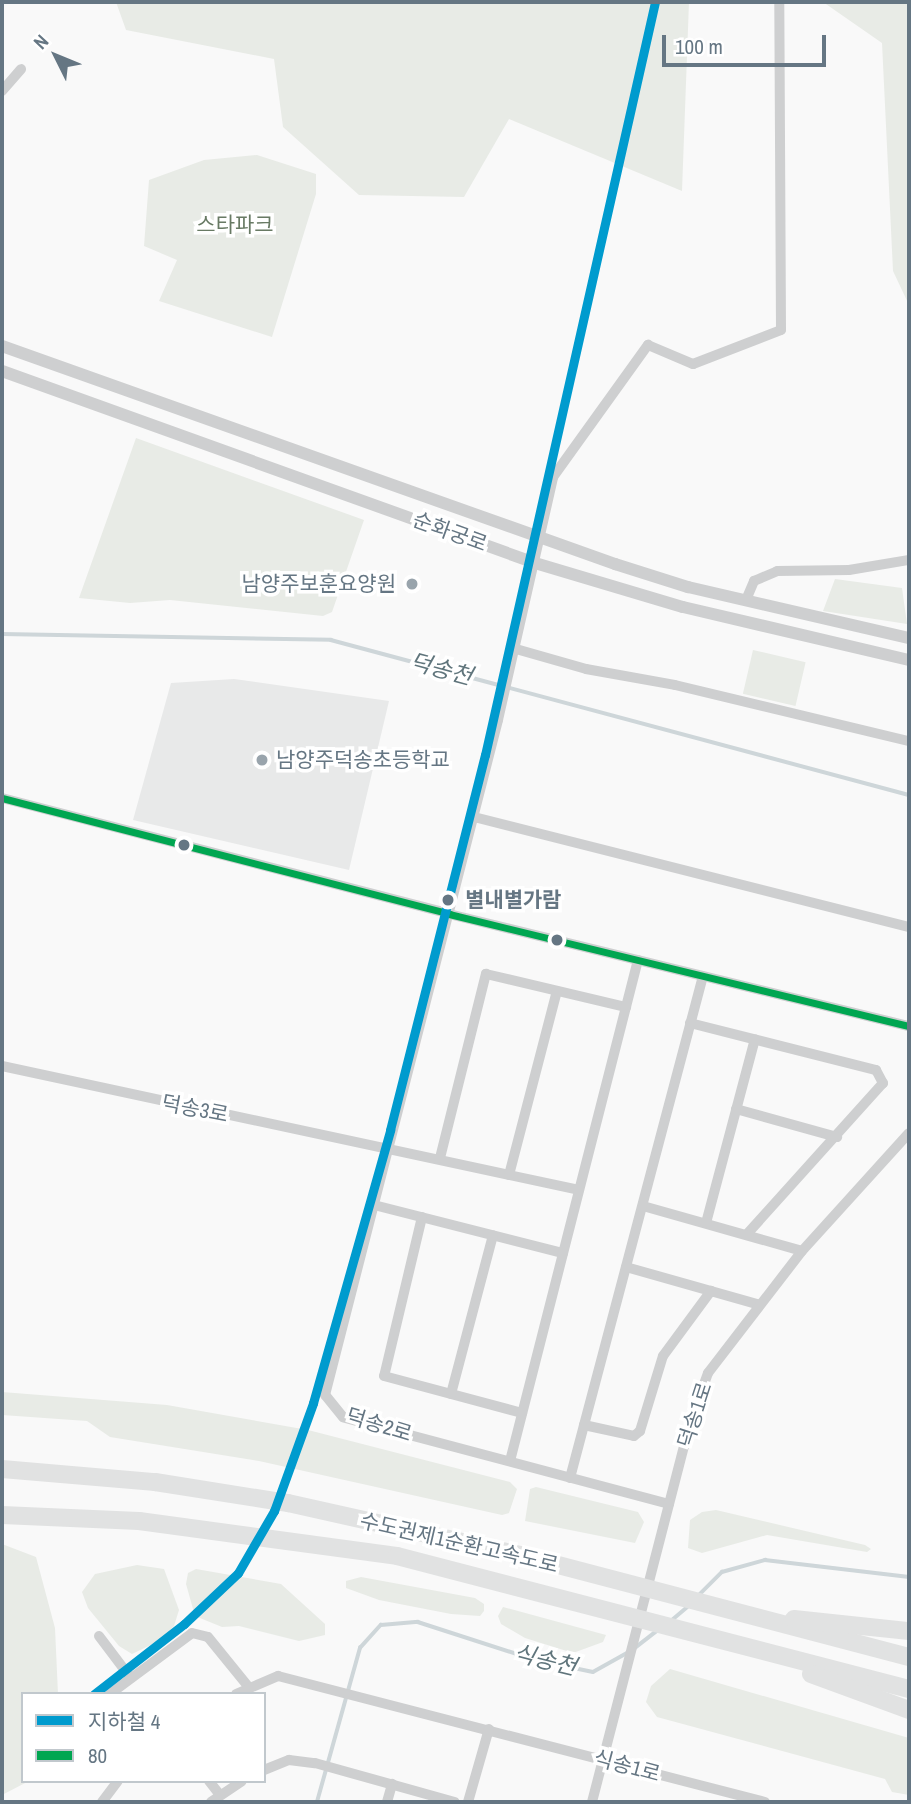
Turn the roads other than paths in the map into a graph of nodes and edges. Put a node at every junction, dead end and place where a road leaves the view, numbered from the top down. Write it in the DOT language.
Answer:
graph roads {
  1 [pos="779,2"];
  2 [pos="21,69"];
  3 [pos="2,91"];
  4 [pos="2,346"];
  5 [pos="2,371"];
  6 [pos="542,536"];
  7 [pos="909,560"];
  8 [pos="535,563"];
  9 [pos="746,600"];
  10 [pos="909,638"];
  11 [pos="516,649"];
  12 [pos="909,660"];
  13 [pos="909,741"];
  14 [pos="2,798"];
  15 [pos="474,817"];
  16 [pos="449,914"];
  17 [pos="909,927"];
  18 [pos="638,960"];
  19 [pos="703,976"];
  20 [pos="557,991"];
  21 [pos="626,1007"];
  22 [pos="690,1023"];
  23 [pos="909,1026"];
  24 [pos="755,1039"];
  25 [pos="2,1066"];
  26 [pos="736,1109"];
  27 [pos="909,1133"];
  28 [pos="837,1137"];
  29 [pos="389,1147"];
  30 [pos="440,1158"];
  31 [pos="509,1175"];
  32 [pos="579,1190"];
  33 [pos="374,1205"];
  34 [pos="643,1206"];
  35 [pos="422,1217"];
  36 [pos="706,1223"];
  37 [pos="747,1234"];
  38 [pos="493,1235"];
  39 [pos="802,1251"];
  40 [pos="563,1253"];
  41 [pos="626,1267"];
  42 [pos="711,1291"];
  43 [pos="760,1305"];
  44 [pos="450,1394"];
  45 [pos="522,1413"];
  46 [pos="584,1425"];
  47 [pos="510,1461"];
  48 [pos="2,1469"];
  49 [pos="570,1478"];
  50 [pos="669,1504"];
  51 [pos="2,1515"];
  52 [pos="742,1614"];
  53 [pos="909,1631"];
  54 [pos="99,1636"];
  55 [pos="733,1645"];
  56 [pos="909,1657"];
  57 [pos="130,1677"];
  58 [pos="247,1685"];
  59 [pos="909,1689"];
  60 [pos="112,1692"];
  61 [pos="238,1692"];
  62 [pos="909,1710"];
  63 [pos="489,1730"];
  64 [pos="604,1760"];
  65 [pos="266,1769"];
  66 [pos="239,1783"];
  67 [pos="110,1784"];
  68 [pos="392,1784"];
  69 [pos="216,1799"];
  70 [pos="102,1802"];
  71 [pos="387,1802"];
  72 [pos="455,1802"];
  73 [pos="468,1802"];
  74 [pos="596,1802"];
  75 [pos="765,1802"];
  1 -- 6 [label="street"];
  2 -- 3 [label="street"];
  4 -- 6 [label="street, 순화궁로"];
  5 -- 8 [label="street, 순화궁로"];
  6 -- 8 [label="street"];
  6 -- 9 [label="street, 순화궁로"];
  7 -- 9 [label="street"];
  8 -- 11 [label="street"];
  8 -- 12 [label="street, 순화궁로"];
  9 -- 10 [label="street, 순화궁로"];
  11 -- 13 [label="street"];
  11 -- 15 [label="street, 덕송2로"];
  14 -- 16 [label="street"];
  15 -- 16 [label="street, 덕송2로"];
  15 -- 17 [label="street"];
  16 -- 18 [label="street"];
  16 -- 29 [label="street, 덕송2로"];
  18 -- 19 [label="street"];
  18 -- 21 [label="street"];
  19 -- 22 [label="street"];
  19 -- 23 [label="street"];
  20 -- 21 [label="street"];
  20 -- 30 [label="street"];
  20 -- 31 [label="street"];
  21 -- 32 [label="street"];
  22 -- 24 [label="street"];
  22 -- 34 [label="street"];
  24 -- 26 [label="street"];
  24 -- 28 [label="street"];
  25 -- 29 [label="street, 덕송3로"];
  26 -- 28 [label="street"];
  26 -- 36 [label="street"];
  27 -- 39 [label="street, 덕송1로"];
  28 -- 37 [label="street"];
  29 -- 30 [label="street, 덕송3로"];
  29 -- 33 [label="street, 덕송2로"];
  30 -- 31 [label="street, 덕송3로"];
  31 -- 32 [label="street, 덕송3로"];
  32 -- 40 [label="street"];
  33 -- 35 [label="street"];
  33 -- 47 [label="street, 덕송2로"];
  34 -- 36 [label="street"];
  34 -- 41 [label="street"];
  35 -- 38 [label="street"];
  35 -- 44 [label="street"];
  36 -- 37 [label="street"];
  37 -- 39 [label="street"];
  38 -- 40 [label="street"];
  38 -- 44 [label="street"];
  39 -- 43 [label="street, 덕송1로"];
  40 -- 45 [label="street"];
  41 -- 42 [label="street"];
  41 -- 46 [label="street"];
  42 -- 43 [label="street"];
  42 -- 46 [label="street"];
  43 -- 50 [label="street, 덕송1로"];
  44 -- 45 [label="street"];
  45 -- 47 [label="street"];
  46 -- 49 [label="street"];
  47 -- 49 [label="street, 덕송2로"];
  48 -- 52 [label="highway, 수도권제1순환고속도로"];
  49 -- 50 [label="street, 덕송2로"];
  50 -- 64 [label="street, 덕송1로"];
  51 -- 55 [label="highway, 수도권제1순환고속도로"];
  52 -- 53 [label="highway"];
  52 -- 56 [label="highway, 수도권제1순환고속도로"];
  54 -- 57 [label="street"];
  55 -- 59 [label="highway, 수도권제1순환고속도로"];
  55 -- 62 [label="highway"];
  57 -- 58 [label="street"];
  57 -- 60 [label="street"];
  58 -- 61 [label="street, 식송1로"];
  58 -- 63 [label="street, 식송1로"];
  63 -- 64 [label="street, 식송1로"];
  63 -- 73 [label="street"];
  64 -- 74 [label="street, 덕송1로"];
  64 -- 75 [label="street, 식송1로"];
  65 -- 68 [label="street"];
  66 -- 69 [label="street"];
  67 -- 70 [label="street"];
  68 -- 71 [label="street"];
  68 -- 72 [label="street"];
}
